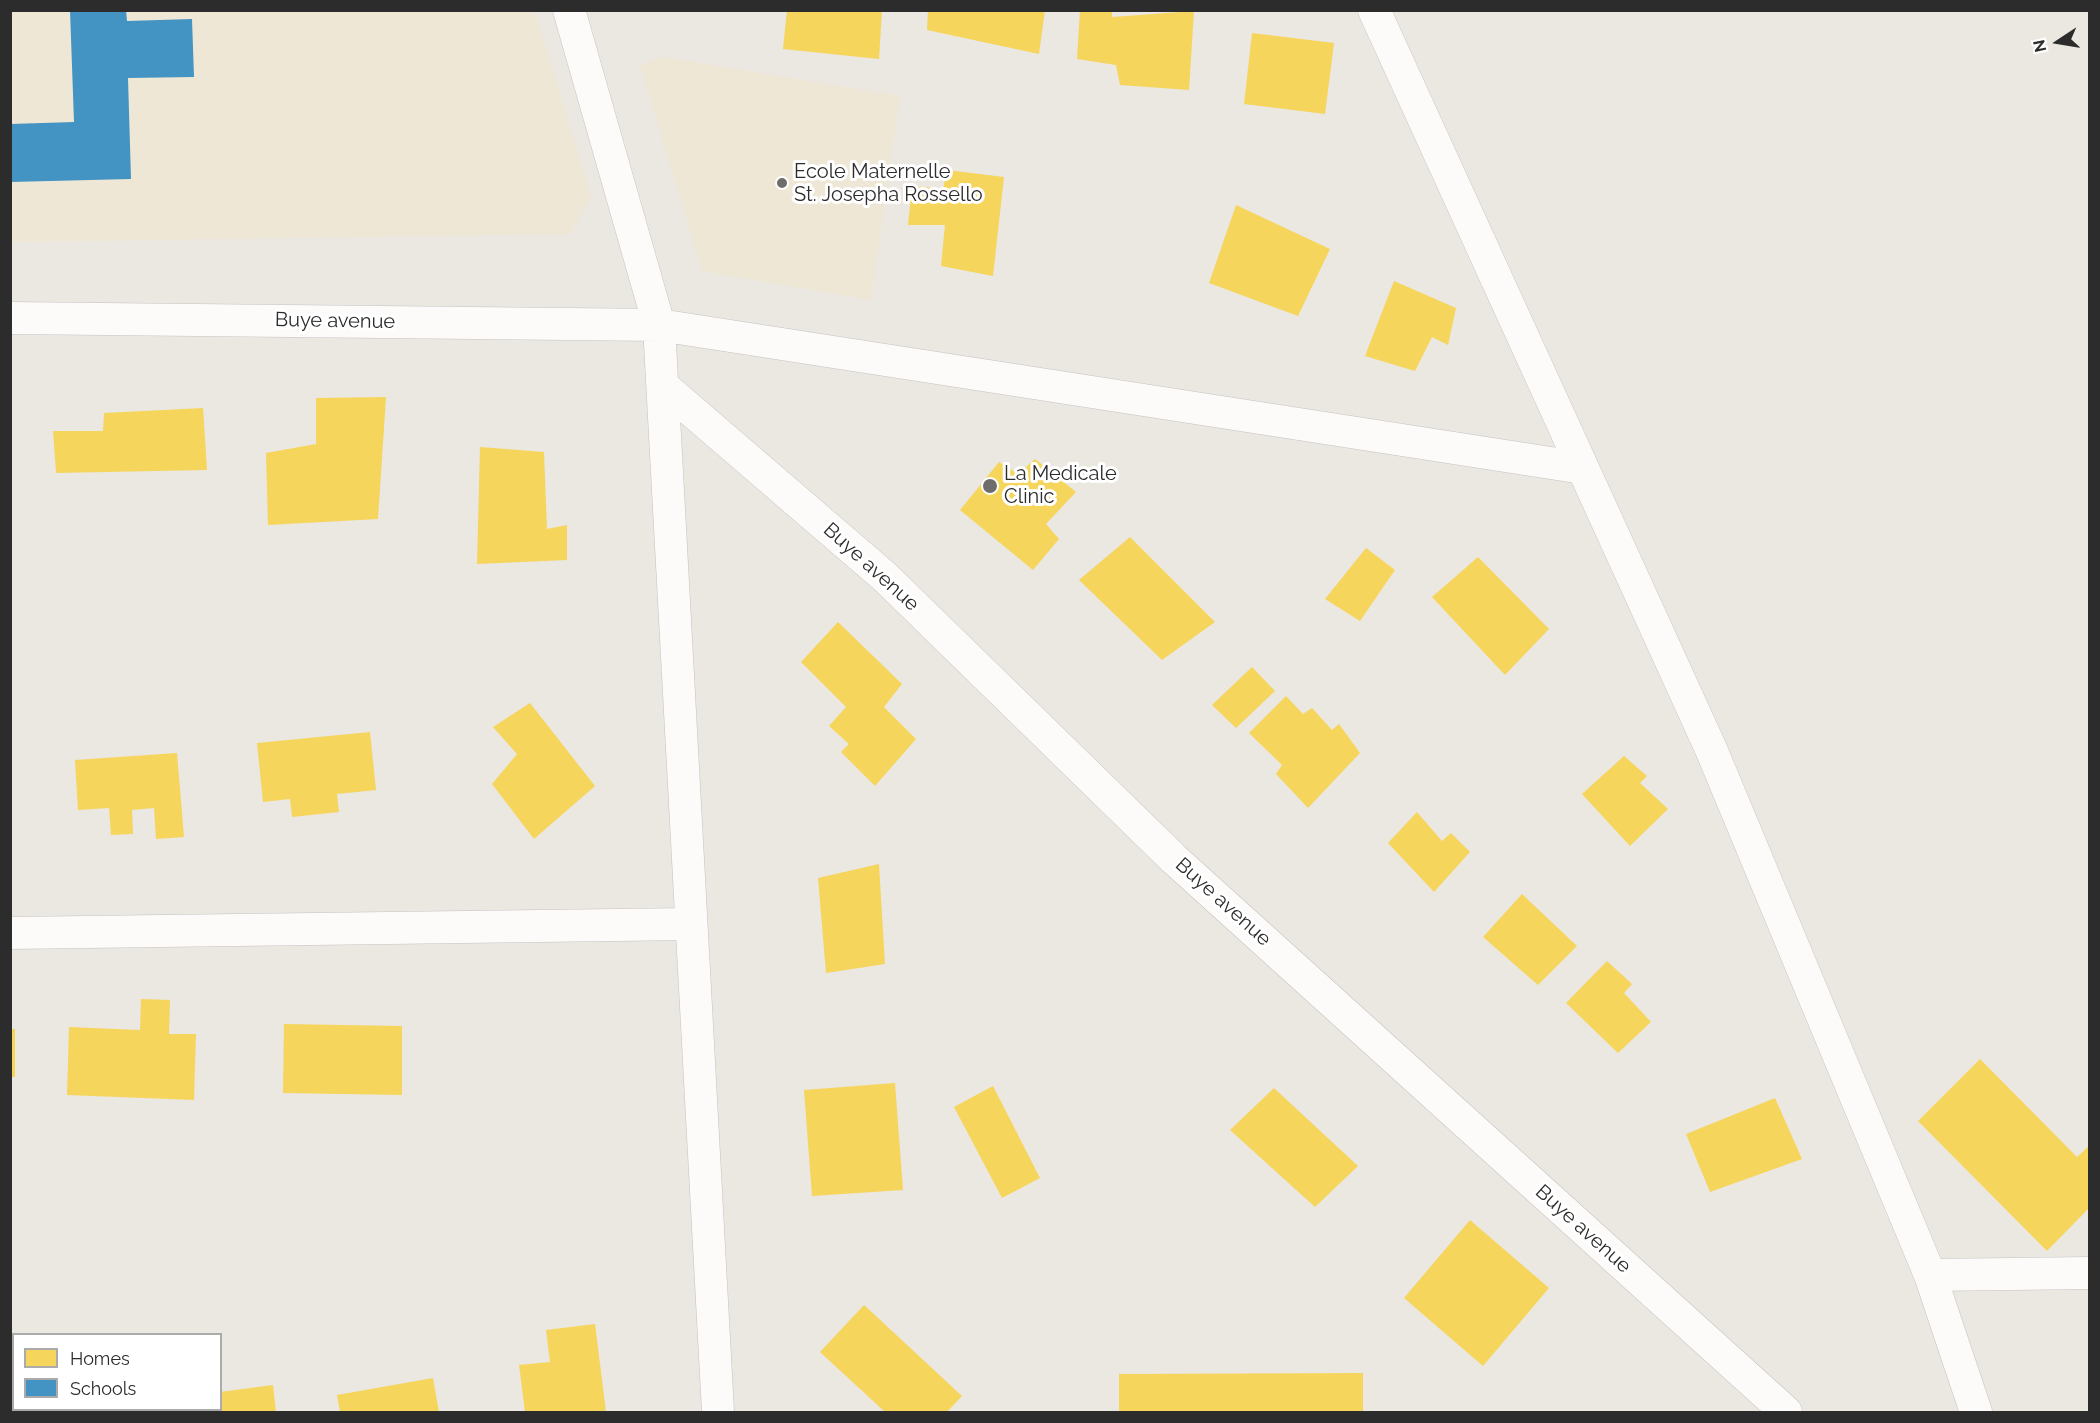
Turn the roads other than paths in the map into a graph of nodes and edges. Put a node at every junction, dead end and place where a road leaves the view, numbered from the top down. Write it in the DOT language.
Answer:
graph roads {
  1 [pos="569,10"];
  2 [pos="1374,10"];
  3 [pos="10,318"];
  4 [pos="659,325"];
  5 [pos="664,387"];
  6 [pos="1583,468"];
  7 [pos="691,924"];
  8 [pos="10,933"];
  9 [pos="2090,1273"];
  10 [pos="1930,1275"];
  11 [pos="718,1413"];
  12 [pos="1786,1413"];
  13 [pos="1976,1413"];
  1 -- 4 [label="street"];
  2 -- 6 [label="street"];
  3 -- 4 [label="street, Buye avenue"];
  4 -- 5 [label="street"];
  4 -- 6 [label="street, Buye avenue"];
  5 -- 7 [label="street"];
  5 -- 12 [label="street, Buye avenue"];
  6 -- 10 [label="street"];
  7 -- 8 [label="street"];
  7 -- 11 [label="street"];
  9 -- 10 [label="street"];
  10 -- 13 [label="street"];
}
